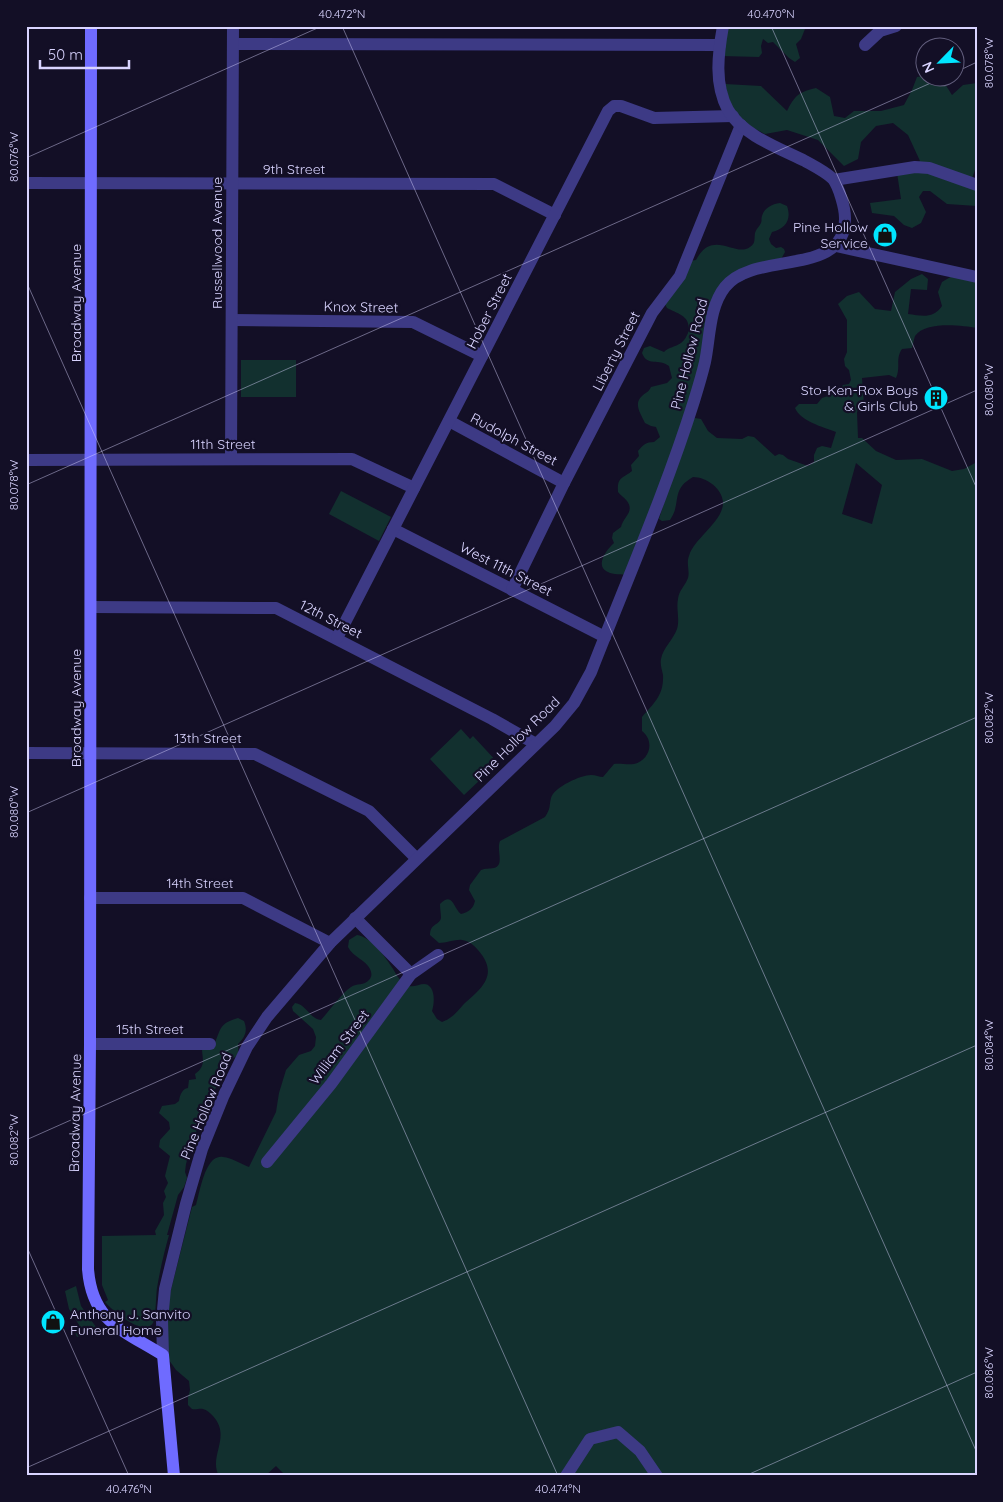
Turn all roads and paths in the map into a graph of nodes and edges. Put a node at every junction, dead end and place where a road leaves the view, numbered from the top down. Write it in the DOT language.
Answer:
graph roads {
  1 [pos="92,26"];
  2 [pos="233,26"];
  3 [pos="723,26"];
  4 [pos="896,26"];
  5 [pos="233,44"];
  6 [pos="720,45"];
  7 [pos="865,45"];
  8 [pos="737,121"];
  9 [pos="834,180"];
  10 [pos="26,183"];
  11 [pos="91,184"];
  12 [pos="232,184"];
  13 [pos="977,185"];
  14 [pos="554,215"];
  15 [pos="836,246"];
  16 [pos="977,277"];
  17 [pos="232,320"];
  18 [pos="482,356"];
  19 [pos="449,421"];
  20 [pos="231,459"];
  21 [pos="26,460"];
  22 [pos="91,460"];
  23 [pos="564,482"];
  24 [pos="414,488"];
  25 [pos="393,528"];
  26 [pos="512,590"];
  27 [pos="91,607"];
  28 [pos="605,637"];
  29 [pos="336,638"];
  30 [pos="536,744"];
  31 [pos="26,753"];
  32 [pos="91,753"];
  33 [pos="416,858"];
  34 [pos="90,898"];
  35 [pos="355,918"];
  36 [pos="330,943"];
  37 [pos="438,955"];
  38 [pos="412,974"];
  39 [pos="90,1044"];
  40 [pos="210,1044"];
  41 [pos="267,1162"];
  42 [pos="163,1355"];
  43 [pos="174,1476"];
  44 [pos="566,1476"];
  45 [pos="657,1476"];
  1 -- 11 [label="street, Broadway Avenue"];
  2 -- 5 [label="street, Russellwood Avenue"];
  3 -- 6 [label="street"];
  4 -- 7 [label="street"];
  5 -- 6 [label="street"];
  5 -- 12 [label="street, Russellwood Avenue"];
  6 -- 8 [label="street"];
  8 -- 9 [label="street"];
  8 -- 14 [label="street, Hober Street"];
  8 -- 23 [label="street, Liberty Street"];
  9 -- 13 [label="street"];
  9 -- 15 [label="street"];
  10 -- 11 [label="street, 9th Street"];
  11 -- 12 [label="street, 9th Street"];
  11 -- 22 [label="street, Broadway Avenue"];
  12 -- 14 [label="street, 9th Street"];
  12 -- 17 [label="street, Russellwood Avenue"];
  14 -- 18 [label="street, Hober Street"];
  15 -- 16 [label="street"];
  15 -- 28 [label="street, Pine Hollow Road"];
  17 -- 18 [label="street, Knox Street"];
  17 -- 20 [label="street, Russellwood Avenue"];
  18 -- 19 [label="street, Hober Street"];
  19 -- 23 [label="street, Rudolph Street"];
  19 -- 24 [label="street, Hober Street"];
  20 -- 22 [label="street, 11th Street"];
  20 -- 24 [label="street, 11th Street"];
  21 -- 22 [label="street, 11th Street"];
  22 -- 27 [label="street, Broadway Avenue"];
  23 -- 26 [label="street, Liberty Street"];
  24 -- 25 [label="street, Hober Street"];
  25 -- 26 [label="street, West 11th Street"];
  25 -- 29 [label="street, Hober Street"];
  26 -- 28 [label="street, West 11th Street"];
  27 -- 29 [label="street, 12th Street"];
  27 -- 32 [label="street, Broadway Avenue"];
  28 -- 30 [label="street, Pine Hollow Road"];
  29 -- 30 [label="street, 12th Street"];
  30 -- 33 [label="street, Pine Hollow Road"];
  31 -- 32 [label="street, 13th Street"];
  32 -- 33 [label="street, 13th Street"];
  32 -- 34 [label="street, Broadway Avenue"];
  33 -- 35 [label="street, Pine Hollow Road"];
  34 -- 36 [label="street, 14th Street"];
  34 -- 39 [label="street, Broadway Avenue"];
  35 -- 36 [label="street, Pine Hollow Road"];
  35 -- 38 [label="street"];
  36 -- 42 [label="street, Pine Hollow Road"];
  37 -- 38 [label="street, William Street"];
  38 -- 41 [label="street, William Street"];
  39 -- 40 [label="street, 15th Street"];
  39 -- 42 [label="street, Broadway Avenue"];
  42 -- 43 [label="street, Pine Hollow Road"];
  44 -- 45 [label="street"];
}
